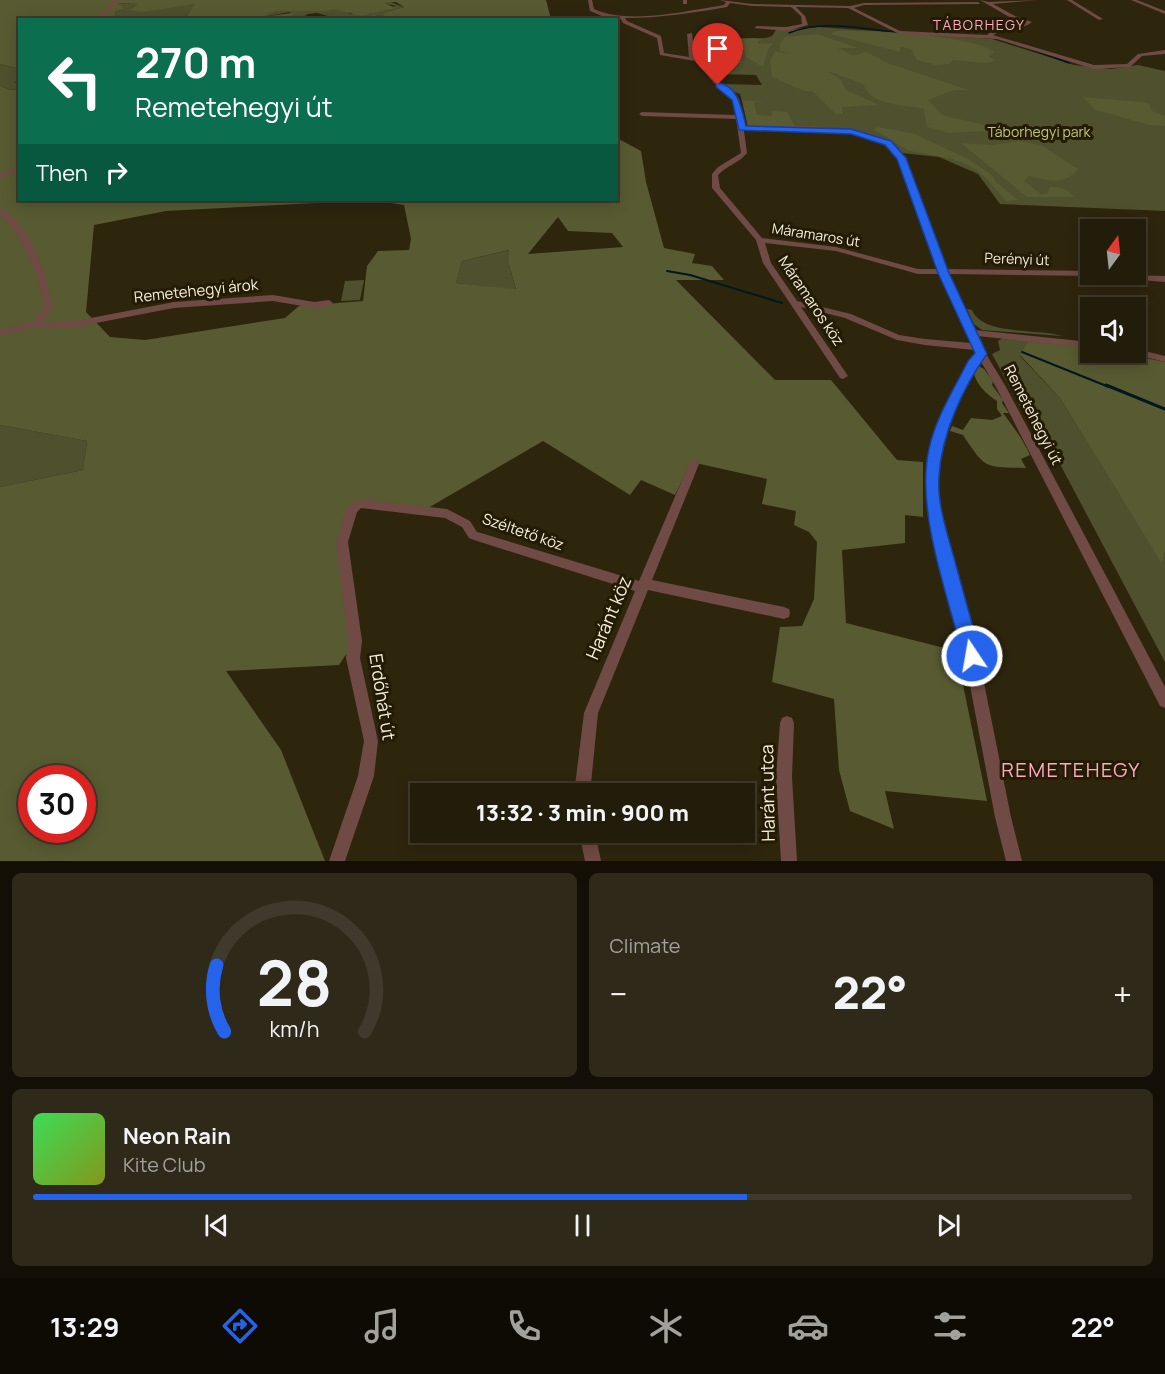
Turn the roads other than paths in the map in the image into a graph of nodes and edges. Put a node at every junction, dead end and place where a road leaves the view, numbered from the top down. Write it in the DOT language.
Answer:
graph roads {
  1 [pos="118,0"];
  2 [pos="590,0"];
  3 [pos="1021,0"];
  4 [pos="1035,0"];
  5 [pos="1069,0"];
  6 [pos="1133,0"];
  7 [pos="725,1"];
  8 [pos="978,1"];
  9 [pos="894,2"];
  10 [pos="791,3"];
  11 [pos="989,3"];
  12 [pos="852,7"];
  13 [pos="1165,13"];
  14 [pos="622,17"];
  15 [pos="99,18"];
  16 [pos="1101,20"];
  17 [pos="689,24"];
  18 [pos="757,28"];
  19 [pos="989,36"];
  20 [pos="1165,52"];
  21 [pos="692,58"];
  22 [pos="642,114"];
  23 [pos="740,114"];
  24 [pos="742,129"];
  25 [pos="18,170"];
  26 [pos="0,175"];
  27 [pos="0,211"];
  28 [pos="760,240"];
  29 [pos="943,273"];
  30 [pos="1080,274"];
  31 [pos="1146,278"];
  32 [pos="1165,279"];
  33 [pos="329,303"];
  34 [pos="794,303"];
  35 [pos="30,326"];
  36 [pos="0,333"];
  37 [pos="972,333"];
  38 [pos="1080,344"];
  39 [pos="980,351"];
  40 [pos="1146,354"];
  41 [pos="1165,359"];
  42 [pos="843,376"];
  43 [pos="694,464"];
  44 [pos="359,503"];
  45 [pos="644,586"];
  46 [pos="784,614"];
  47 [pos="1165,701"];
  48 [pos="787,723"];
  49 [pos="583,783"];
  50 [pos="589,843"];
  51 [pos="337,861"];
  52 [pos="593,861"];
  53 [pos="789,861"];
  54 [pos="1014,861"];
  1 -- 15 [label="street"];
  2 -- 14 [label="street"];
  3 -- 4 [label="street"];
  3 -- 11 [label="street"];
  5 -- 16 [label="street"];
  6 -- 13 [label="street"];
  7 -- 10 [label="street"];
  7 -- 14 [label="street"];
  8 -- 9 [label="street"];
  8 -- 11 [label="street"];
  9 -- 12 [label="street"];
  10 -- 12 [label="street"];
  10 -- 18 [label="street"];
  11 -- 19 [label="street"];
  12 -- 19 [label="street"];
  14 -- 21 [label="street"];
  17 -- 21 [label="street"];
  19 -- 20 [label="street"];
  21 -- 23 [label="street"];
  22 -- 23 [label="street"];
  23 -- 24 [label="street, Máramaros út"];
  24 -- 28 [label="street, Máramaros út"];
  24 -- 29 [label="street, Remetehegyi út"];
  25 -- 26 [label="street"];
  27 -- 35 [label="street"];
  28 -- 29 [label="street, Máramaros út"];
  28 -- 34 [label="street, Máramaros köz"];
  29 -- 30 [label="street, Perényi út"];
  29 -- 37 [label="street, Remetehegyi út"];
  31 -- 32 [label="street, Perényi út"];
  33 -- 35 [label="street, Remetehegyi árok"];
  34 -- 39 [label="street"];
  34 -- 42 [label="street, Máramaros köz"];
  35 -- 36 [label="street, Remetehegyi árok"];
  37 -- 38 [label="street"];
  37 -- 39 [label="street, Remetehegyi út"];
  39 -- 47 [label="street, Remetehegyi út"];
  39 -- 54 [label="street"];
  40 -- 41 [label="street"];
  43 -- 45 [label="street, Haránt köz"];
  44 -- 45 [label="street, Széltető köz"];
  44 -- 51 [label="street, Erdőhát út"];
  45 -- 46 [label="street, Széltető köz"];
  45 -- 49 [label="street, Haránt köz"];
  48 -- 53 [label="street, Haránt utca"];
  50 -- 52 [label="street"];
}
